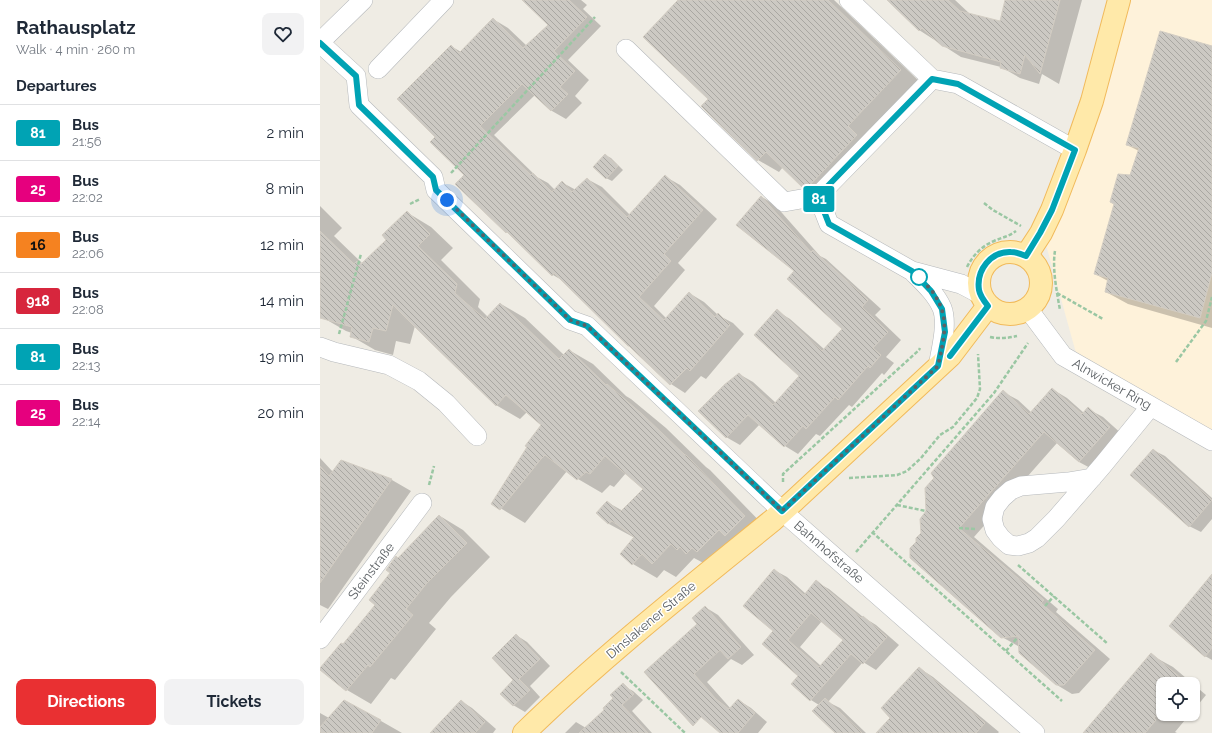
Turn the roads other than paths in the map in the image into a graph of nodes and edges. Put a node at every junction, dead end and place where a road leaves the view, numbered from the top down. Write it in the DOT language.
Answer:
graph roads {
  1 [pos="362,0"];
  2 [pos="444,0"];
  3 [pos="849,0"];
  4 [pos="1119,0"];
  5 [pos="320,42"];
  6 [pos="626,48"];
  7 [pos="378,69"];
  8 [pos="932,79"];
  9 [pos="1075,150"];
  10 [pos="818,196"];
  11 [pos="1026,256"];
  12 [pos="912,271"];
  13 [pos="984,300"];
  14 [pos="1034,317"];
  15 [pos="327,349"];
  16 [pos="938,366"];
  17 [pos="1151,406"];
  18 [pos="477,436"];
  19 [pos="1212,441"];
  20 [pos="1092,478"];
  21 [pos="422,503"];
  22 [pos="782,511"];
  23 [pos="320,638"];
  24 [pos="524,733"];
  25 [pos="1035,733"];
  1 -- 5 [label="street"];
  2 -- 7 [label="street"];
  3 -- 8 [label="street"];
  4 -- 9 [label="main road"];
  5 -- 22 [label="street, Bahnhofstraße"];
  6 -- 10 [label="street"];
  8 -- 9 [label="street"];
  8 -- 10 [label="street"];
  9 -- 11 [label="main road"];
  10 -- 12 [label="street"];
  11 -- 13 [label="main road"];
  11 -- 14 [label="main road"];
  12 -- 13 [label="street"];
  12 -- 16 [label="street"];
  13 -- 14 [label="main road"];
  13 -- 16 [label="main road, Dinslakener Straße"];
  14 -- 17 [label="street, Alnwicker Ring"];
  15 -- 18 [label="street"];
  16 -- 22 [label="main road, Dinslakener Straße"];
  17 -- 19 [label="street, Alnwicker Ring"];
  17 -- 20 [label="street"];
  20 -- 20 [label="street"];
  21 -- 23 [label="street, Steinstraße"];
  22 -- 24 [label="main road, Dinslakener Straße"];
  22 -- 25 [label="street, Bahnhofstraße"];
}
